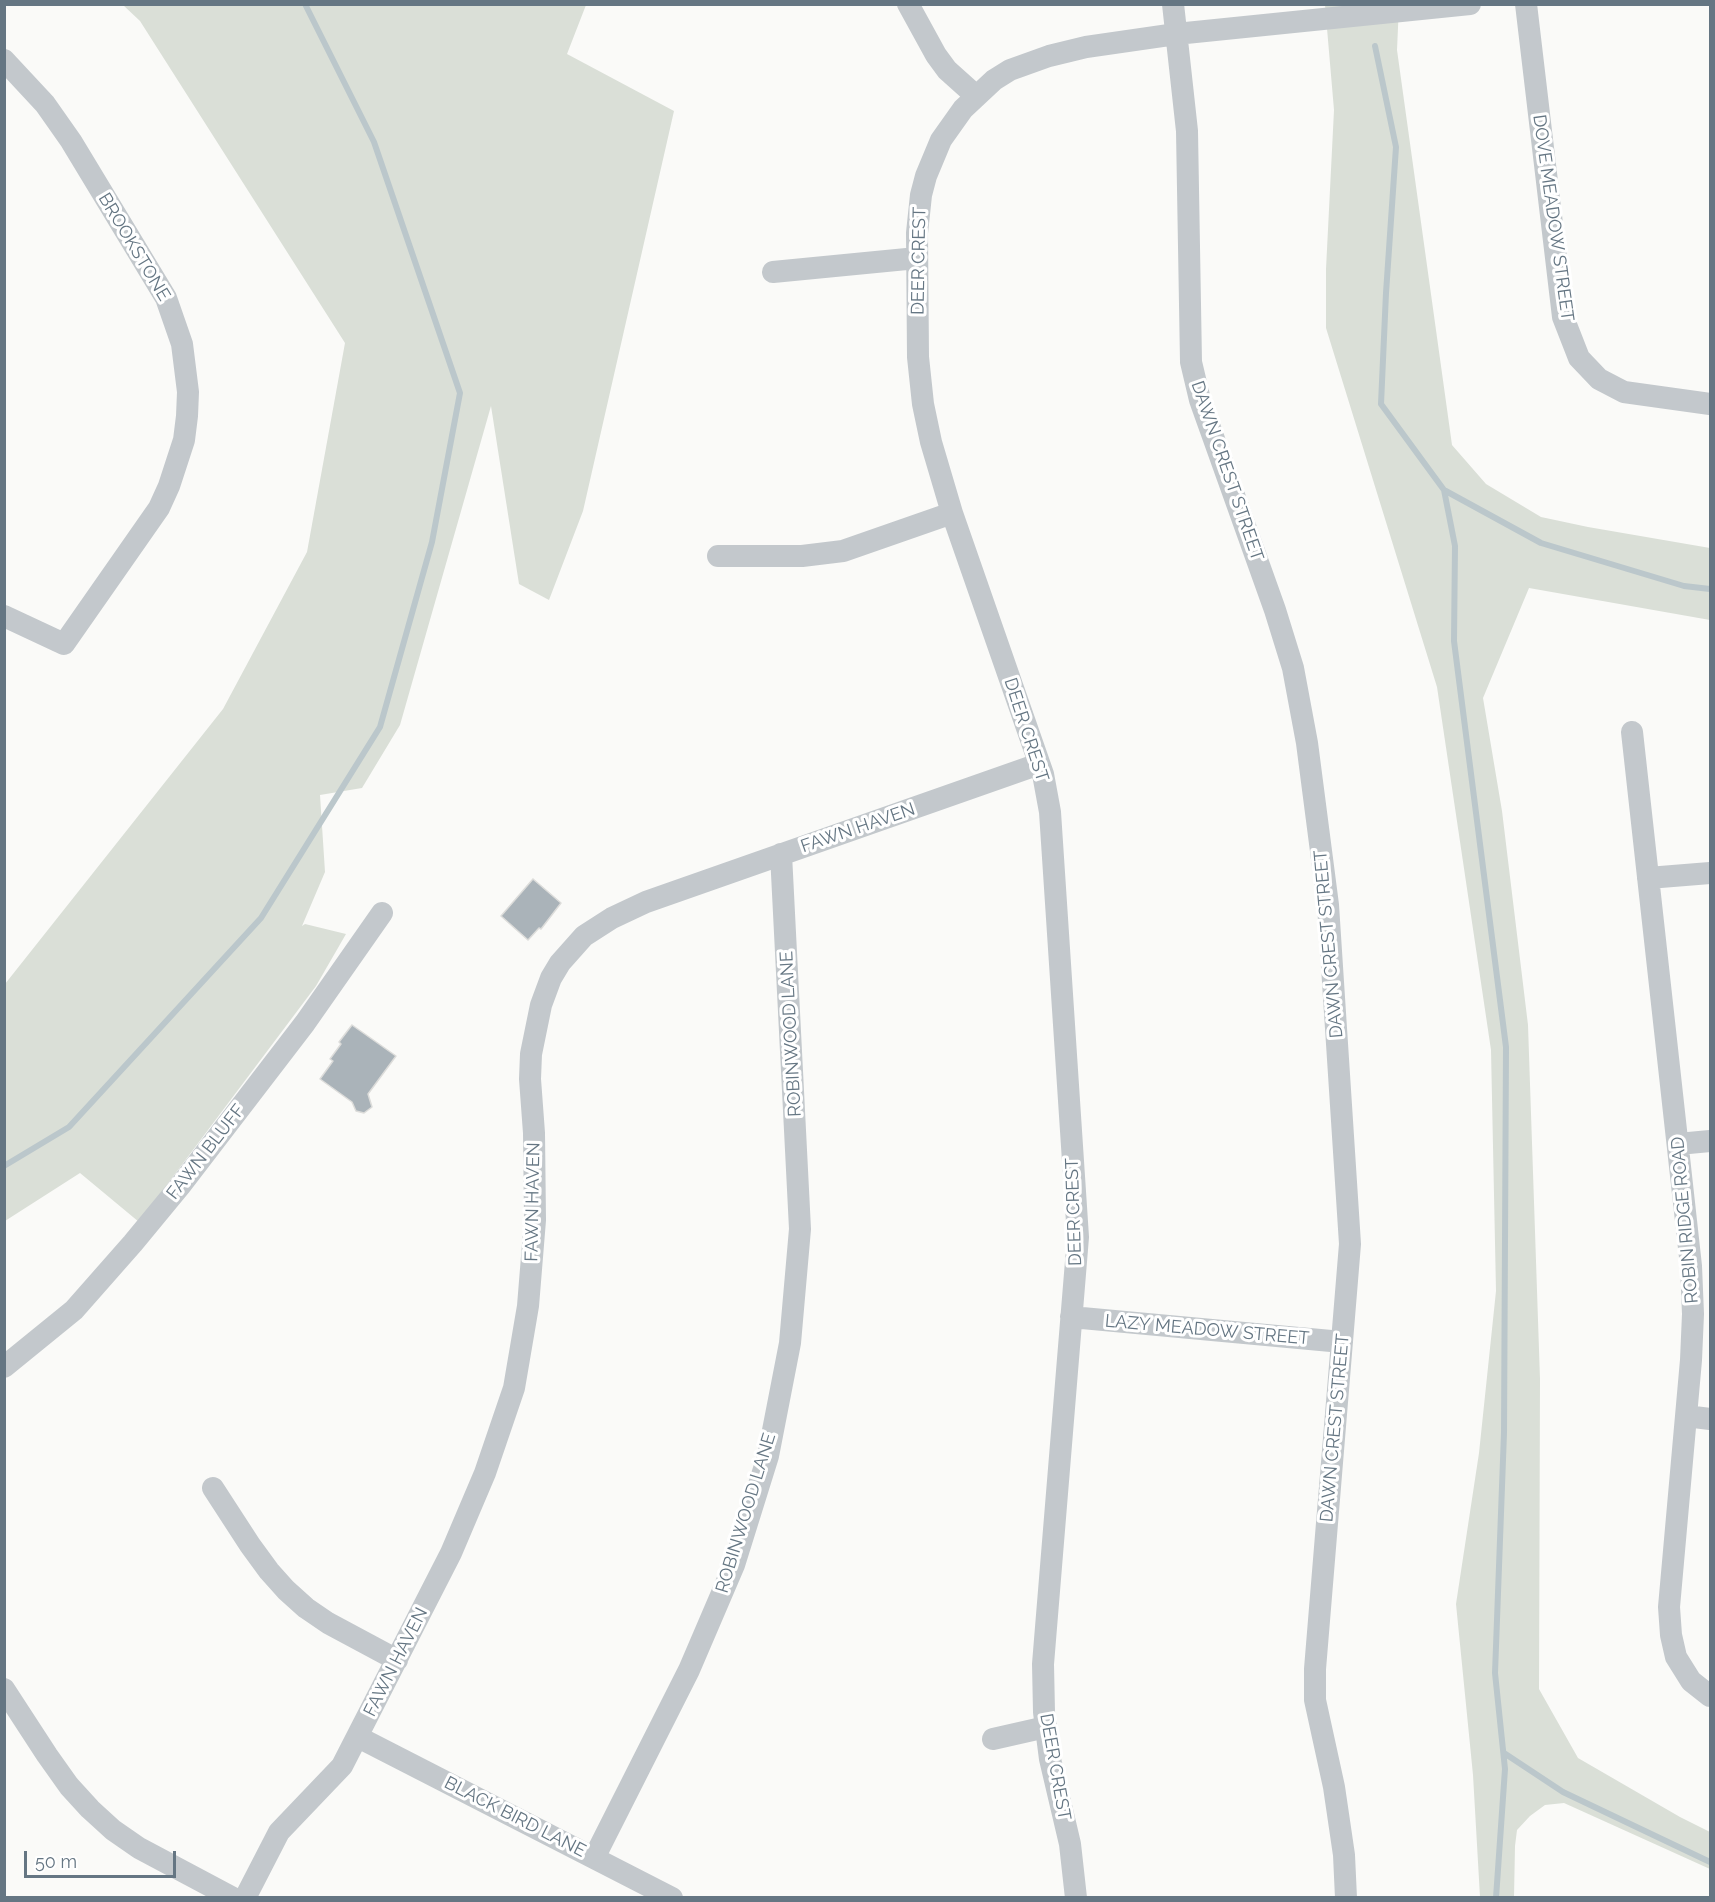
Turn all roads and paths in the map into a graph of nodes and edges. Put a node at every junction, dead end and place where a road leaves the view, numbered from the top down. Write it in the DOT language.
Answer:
graph roads {
  1 [pos="908,4"];
  2 [pos="1173,4"];
  3 [pos="1470,4"];
  4 [pos="1526,4"];
  5 [pos="1176,34"];
  6 [pos="4,60"];
  7 [pos="976,96"];
  8 [pos="917,258"];
  9 [pos="773,272"];
  10 [pos="1710,404"];
  11 [pos="952,513"];
  12 [pos="718,556"];
  13 [pos="4,616"];
  14 [pos="1632,732"];
  15 [pos="1039,764"];
  16 [pos="782,854"];
  17 [pos="1710,873"];
  18 [pos="1648,878"];
  19 [pos="382,913"];
  20 [pos="1710,1142"];
  21 [pos="1678,1144"];
  22 [pos="1071,1317"];
  23 [pos="1342,1342"];
  24 [pos="4,1367"];
  25 [pos="1686,1416"];
  26 [pos="1710,1419"];
  27 [pos="213,1488"];
  28 [pos="397,1660"];
  29 [pos="4,1689"];
  30 [pos="1710,1696"];
  31 [pos="1046,1727"];
  32 [pos="358,1737"];
  33 [pos="993,1740"];
  34 [pos="594,1858"];
  35 [pos="233,1898"];
  36 [pos="245,1898"];
  37 [pos="672,1898"];
  38 [pos="1076,1898"];
  39 [pos="1346,1898"];
  1 -- 7 [label="street"];
  2 -- 5 [label="street, DAWN CREST STREET"];
  3 -- 5 [label="street, DEER CREST"];
  4 -- 10 [label="street, DOVE MEADOW STREET"];
  5 -- 7 [label="street, DEER CREST"];
  5 -- 23 [label="street, DAWN CREST STREET"];
  6 -- 13 [label="street, BROOKSTONE"];
  7 -- 8 [label="street, DEER CREST"];
  8 -- 9 [label="street"];
  8 -- 11 [label="street, DEER CREST"];
  11 -- 12 [label="street"];
  11 -- 15 [label="street, DEER CREST"];
  14 -- 18 [label="street, ROBIN RIDGE ROAD"];
  15 -- 16 [label="street, FAWN HAVEN"];
  15 -- 22 [label="street, DEER CREST"];
  16 -- 28 [label="street, FAWN HAVEN"];
  16 -- 34 [label="street, ROBINWOOD LANE"];
  17 -- 18 [label="street"];
  18 -- 21 [label="street, ROBIN RIDGE ROAD"];
  19 -- 24 [label="street, FAWN BLUFF"];
  20 -- 21 [label="street"];
  21 -- 25 [label="street, ROBIN RIDGE ROAD"];
  22 -- 23 [label="street, LAZY MEADOW STREET"];
  22 -- 31 [label="street, DEER CREST"];
  23 -- 39 [label="street, DAWN CREST STREET"];
  25 -- 26 [label="street"];
  25 -- 30 [label="street, ROBIN RIDGE ROAD"];
  27 -- 28 [label="street"];
  28 -- 32 [label="street, FAWN HAVEN"];
  29 -- 35 [label="street"];
  31 -- 33 [label="street"];
  31 -- 38 [label="street, DEER CREST"];
  32 -- 34 [label="street, BLACK BIRD LANE"];
  32 -- 36 [label="street, FAWN HAVEN"];
  34 -- 37 [label="street, BLACK BIRD LANE"];
}
